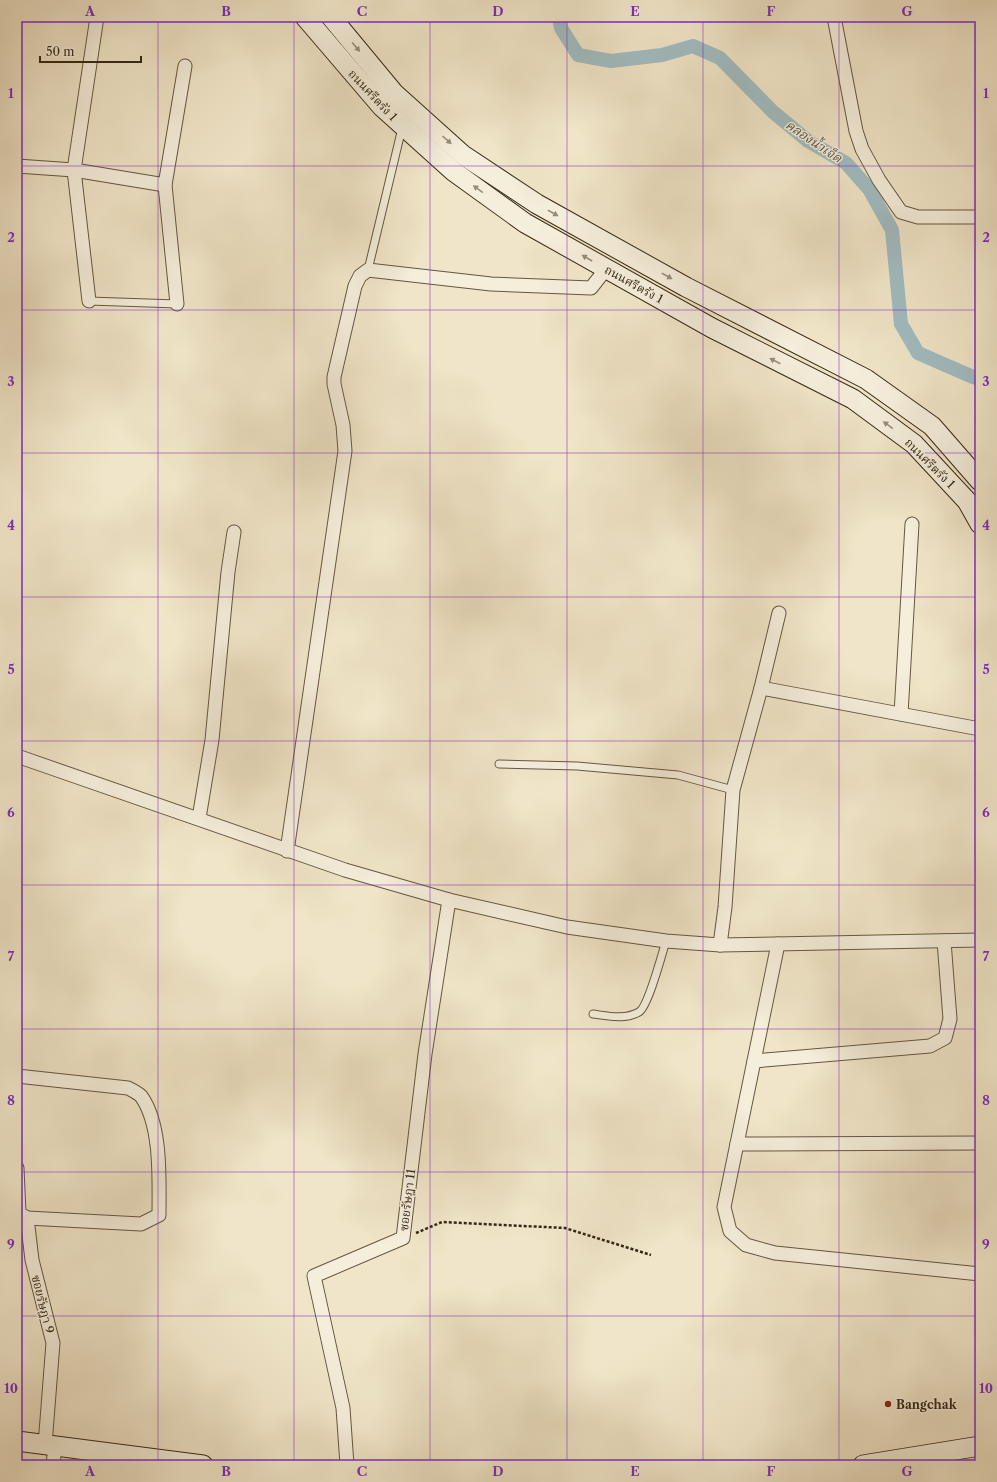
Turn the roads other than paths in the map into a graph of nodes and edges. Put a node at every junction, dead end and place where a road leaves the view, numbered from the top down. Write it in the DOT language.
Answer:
graph roads {
  1 [pos="97,17"];
  2 [pos="305,17"];
  3 [pos="331,17"];
  4 [pos="834,17"];
  5 [pos="185,66"];
  6 [pos="403,127"];
  7 [pos="17,166"];
  8 [pos="74,170"];
  9 [pos="165,185"];
  10 [pos="980,217"];
  11 [pos="606,269"];
  12 [pos="368,270"];
  13 [pos="89,301"];
  14 [pos="177,304"];
  15 [pos="980,481"];
  16 [pos="912,524"];
  17 [pos="980,524"];
  18 [pos="234,532"];
  19 [pos="779,613"];
  20 [pos="761,688"];
  21 [pos="900,714"];
  22 [pos="980,729"];
  23 [pos="17,756"];
  24 [pos="499,764"];
  25 [pos="733,790"];
  26 [pos="199,818"];
  27 [pos="287,851"];
  28 [pos="449,900"];
  29 [pos="980,940"];
  30 [pos="666,941"];
  31 [pos="944,941"];
  32 [pos="720,944"];
  33 [pos="778,944"];
  34 [pos="594,1014"];
  35 [pos="754,1061"];
  36 [pos="17,1076"];
  37 [pos="980,1143"];
  38 [pos="737,1144"];
  39 [pos="17,1168"];
  40 [pos="21,1214"];
  41 [pos="980,1274"];
  42 [pos="17,1441"];
  43 [pos="50,1446"];
  44 [pos="980,1446"];
  45 [pos="53,1465"];
  46 [pos="204,1465"];
  47 [pos="346,1465"];
  48 [pos="863,1465"];
  1 -- 8 [label="street"];
  2 -- 6 [label="street, ถนนศรีตรัง 1"];
  3 -- 15 [label="street, ถนนศรีตรัง 1, one-way"];
  4 -- 10 [label="street"];
  5 -- 9 [label="street"];
  11 -- 6 [label="street, ถนนศรีตรัง 1, one-way"];
  6 -- 12 [label="lane"];
  7 -- 8 [label="street"];
  8 -- 9 [label="street"];
  8 -- 13 [label="street"];
  9 -- 14 [label="street"];
  11 -- 12 [label="street"];
  17 -- 11 [label="street, ถนนศรีตรัง 1, one-way"];
  12 -- 27 [label="street"];
  13 -- 14 [label="lane"];
  16 -- 21 [label="street"];
  18 -- 26 [label="street"];
  19 -- 20 [label="street"];
  20 -- 21 [label="street"];
  20 -- 25 [label="street"];
  21 -- 22 [label="street"];
  23 -- 26 [label="street"];
  24 -- 25 [label="lane"];
  25 -- 32 [label="street"];
  26 -- 27 [label="street"];
  27 -- 28 [label="street"];
  28 -- 30 [label="street"];
  28 -- 47 [label="street, ซอยรัษฎา 11"];
  29 -- 31 [label="street"];
  30 -- 32 [label="street"];
  30 -- 34 [label="lane"];
  31 -- 33 [label="street"];
  31 -- 35 [label="street"];
  32 -- 33 [label="street"];
  33 -- 35 [label="street"];
  35 -- 38 [label="street"];
  36 -- 40 [label="street"];
  37 -- 38 [label="street"];
  38 -- 41 [label="street"];
  39 -- 40 [label="street, ซอยรัษฎา 9"];
  40 -- 43 [label="street, ซอยรัษฎา 9"];
  42 -- 43 [label="street"];
  43 -- 45 [label="street, ซอยรัษฎา 9"];
  43 -- 46 [label="street"];
  44 -- 48 [label="street"];
}
